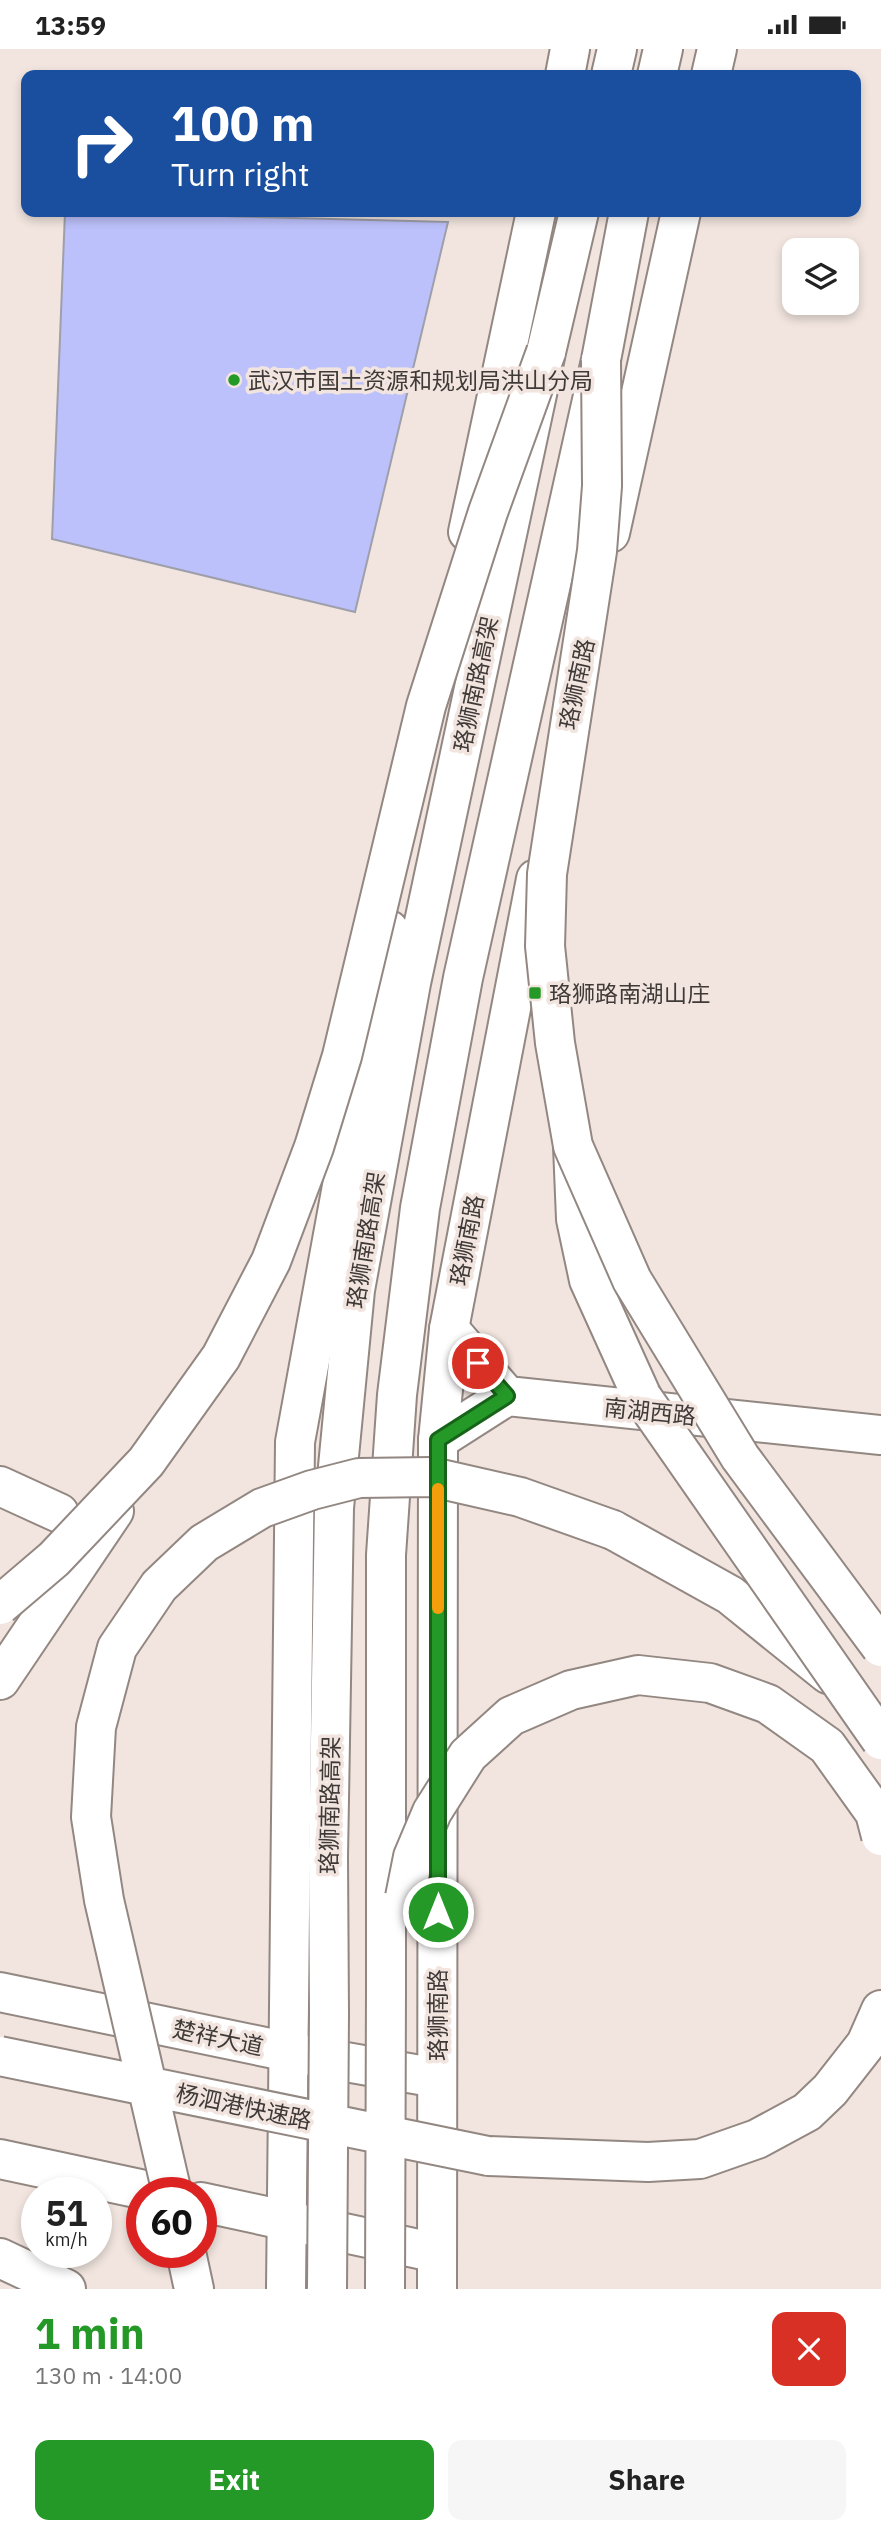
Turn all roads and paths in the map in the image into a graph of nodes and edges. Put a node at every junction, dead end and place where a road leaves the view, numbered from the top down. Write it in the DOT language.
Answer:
graph roads {
  1 [pos="570,49"];
  2 [pos="617,49"];
  3 [pos="663,49"];
  4 [pos="717,49"];
  5 [pos="566,70"];
  6 [pos="612,70"];
  7 [pos="658,70"];
  8 [pos="712,70"];
  9 [pos="535,217"];
  10 [pos="578,217"];
  11 [pos="628,217"];
  12 [pos="680,217"];
  13 [pos="546,352"];
  14 [pos="601,360"];
  15 [pos="573,1146"];
  16 [pos="449,1329"];
  17 [pos="507,1396"];
  18 [pos="881,1435"];
  19 [pos="438,1440"];
  20 [pos="146,1462"];
  21 [pos="0,1486"];
  22 [pos="59,1513"];
  23 [pos="0,1605"];
  24 [pos="881,1647"];
  25 [pos="0,1680"];
  26 [pos="843,1688"];
  27 [pos="881,1740"];
  28 [pos="881,1836"];
  29 [pos="386,1989"];
  30 [pos="0,1992"];
  31 [pos="881,2010"];
  32 [pos="289,2052"];
  33 [pos="0,2056"];
  34 [pos="438,2078"];
  35 [pos="0,2159"];
  36 [pos="168,2177"];
  37 [pos="126,2186"];
  38 [pos="217,2205"];
  39 [pos="287,2220"];
  40 [pos="0,2257"];
  41 [pos="189,2268"];
  42 [pos="437,2271"];
  43 [pos="65,2289"];
  44 [pos="194,2289"];
  45 [pos="286,2289"];
  46 [pos="327,2289"];
  47 [pos="385,2289"];
  1 -- 5 [label="main road"];
  2 -- 6 [label="main road"];
  3 -- 7 [label="main road"];
  4 -- 8 [label="main road"];
  9 -- 32 [label="main road"];
  10 -- 13 [label="main road, 珞狮南路高架"];
  11 -- 14 [label="main road"];
  12 -- 16 [label="main road, 珞狮南路"];
  13 -- 20 [label="main road, bridge"];
  13 -- 46 [label="main road, 珞狮南路高架, bridge"];
  14 -- 15 [label="main road, bridge"];
  14 -- 29 [label="main road, bridge"];
  15 -- 24 [label="main road, bridge"];
  15 -- 26 [label="main road, bridge"];
  16 -- 17 [label="main road"];
  16 -- 19 [label="main road, 珞狮南路"];
  17 -- 18 [label="main road, 南湖西路"];
  17 -- 19 [label="main road"];
  19 -- 34 [label="main road, 珞狮南路"];
  20 -- 23 [label="main road, bridge"];
  20 -- 25 [label="main road, bridge"];
  21 -- 22 [label="main road"];
  26 -- 27 [label="main road, bridge"];
  26 -- 36 [label="main road, bridge"];
  28 -- 29 [label="main road, bridge"];
  29 -- 47 [label="main road, bridge"];
  30 -- 32 [label="main road, 楚祥大道"];
  31 -- 33 [label="main road, 杨泗港快速路, bridge"];
  32 -- 34 [label="main road, 楚祥大道"];
  32 -- 39 [label="main road"];
  34 -- 42 [label="main road, 珞狮南路"];
  35 -- 37 [label="main road"];
  38 -- 39 [label="main road"];
  39 -- 42 [label="main road"];
  39 -- 45 [label="main road"];
  40 -- 43 [label="main road"];
  41 -- 44 [label="main road"];
}
